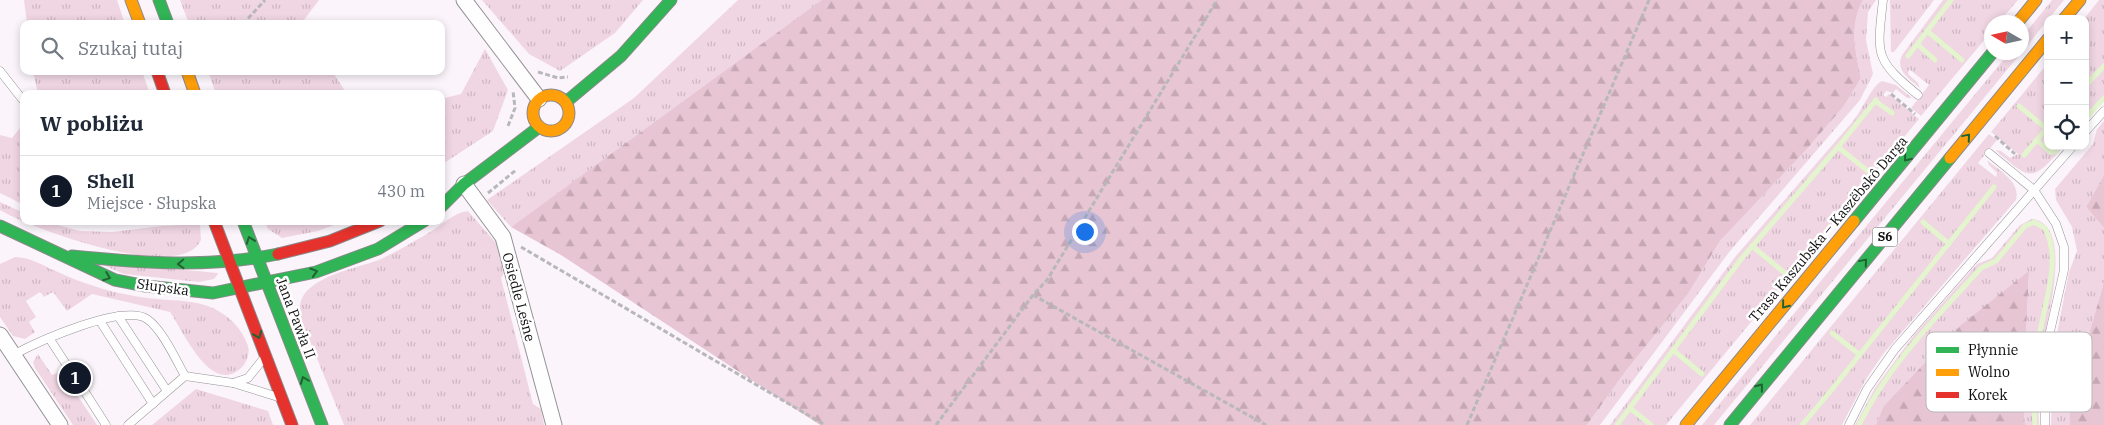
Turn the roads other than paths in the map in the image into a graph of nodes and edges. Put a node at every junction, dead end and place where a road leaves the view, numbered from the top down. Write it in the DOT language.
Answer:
graph roads {
  1 [pos="131,0"];
  2 [pos="159,0"];
  3 [pos="464,0"];
  4 [pos="671,0"];
  5 [pos="1884,0"];
  6 [pos="2036,0"];
  7 [pos="2080,0"];
  8 [pos="2024,15"];
  9 [pos="2067,15"];
  10 [pos="138,20"];
  11 [pos="166,20"];
  12 [pos="2044,44"];
  13 [pos="1986,60"];
  14 [pos="0,71"];
  15 [pos="158,75"];
  16 [pos="188,75"];
  17 [pos="164,90"];
  18 [pos="194,90"];
  19 [pos="1918,95"];
  20 [pos="20,96"];
  21 [pos="539,99"];
  22 [pos="566,102"];
  23 [pos="2104,111"];
  24 [pos="539,126"];
  25 [pos="2089,128"];
  26 [pos="2069,150"];
  27 [pos="1989,153"];
  28 [pos="464,184"];
  29 [pos="2034,190"];
  30 [pos="445,192"];
  31 [pos="445,203"];
  32 [pos="216,225"];
  33 [pos="245,225"];
  34 [pos="369,225"];
  35 [pos="417,225"];
  36 [pos="0,226"];
  37 [pos="64,255"];
  38 [pos="257,258"];
  39 [pos="230,262"];
  40 [pos="266,283"];
  41 [pos="241,289"];
  42 [pos="118,316"];
  43 [pos="100,321"];
  44 [pos="2050,332"];
  45 [pos="0,335"];
  46 [pos="49,338"];
  47 [pos="13,355"];
  48 [pos="266,356"];
  49 [pos="68,366"];
  50 [pos="186,376"];
  51 [pos="234,383"];
  52 [pos="82,390"];
  53 [pos="167,391"];
  54 [pos="281,398"];
  55 [pos="153,404"];
  56 [pos="2045,412"];
  57 [pos="555,424"];
  58 [pos="60,425"];
  59 [pos="106,425"];
  60 [pos="128,425"];
  61 [pos="292,425"];
  62 [pos="322,425"];
  63 [pos="1686,425"];
  64 [pos="1730,425"];
  65 [pos="1849,425"];
  66 [pos="2045,425"];
  1 -- 10 [label="main road"];
  2 -- 11 [label="main road"];
  3 -- 21 [label="street"];
  4 -- 22 [label="main road"];
  5 -- 19 [label="lane"];
  6 -- 8 [label="main road"];
  7 -- 9 [label="main road"];
  64 -- 12 [label="main road, S6, one-way"];
  13 -- 63 [label="main road, Trasa Kaszubska – Kaszëbskô Darga / S6, one-way"];
  14 -- 20 [label="lane"];
  15 -- 17 [label="main road"];
  16 -- 18 [label="main road"];
  21 -- 22 [label="main road"];
  21 -- 24 [label="main road"];
  22 -- 24 [label="main road"];
  23 -- 25 [label="lane"];
  24 -- 28 [label="main road"];
  26 -- 29 [label="lane"];
  27 -- 29 [label="lane"];
  28 -- 30 [label="main road"];
  28 -- 31 [label="main road"];
  28 -- 57 [label="street, Osiedle Leśne"];
  29 -- 44 [label="lane"];
  29 -- 65 [label="lane"];
  32 -- 39 [label="main road"];
  38 -- 33 [label="main road, Jana Pawła II, one-way"];
  34 -- 38 [label="main road, Słupska"];
  40 -- 35 [label="main road, Słupska, one-way"];
  36 -- 37 [label="main road, Słupska"];
  39 -- 37 [label="main road, Słupska, one-way"];
  37 -- 41 [label="main road, Słupska, one-way"];
  38 -- 39 [label="main road, Słupska"];
  38 -- 40 [label="main road, Jana Pawła II"];
  39 -- 41 [label="main road"];
  40 -- 41 [label="main road, Słupska"];
  62 -- 40 [label="main road, Jana Pawła II, one-way"];
  41 -- 48 [label="main road, one-way"];
  42 -- 43 [label="lane"];
  42 -- 50 [label="lane"];
  42 -- 53 [label="lane"];
  43 -- 46 [label="lane"];
  43 -- 55 [label="lane"];
  45 -- 47 [label="street"];
  46 -- 47 [label="lane"];
  46 -- 49 [label="lane"];
  47 -- 58 [label="street"];
  48 -- 51 [label="lane"];
  48 -- 54 [label="main road"];
  50 -- 51 [label="lane"];
  50 -- 53 [label="lane"];
  51 -- 54 [label="lane"];
  52 -- 59 [label="lane"];
  53 -- 55 [label="lane"];
  54 -- 61 [label="main road"];
  55 -- 60 [label="lane"];
  56 -- 66 [label="lane"];
}
